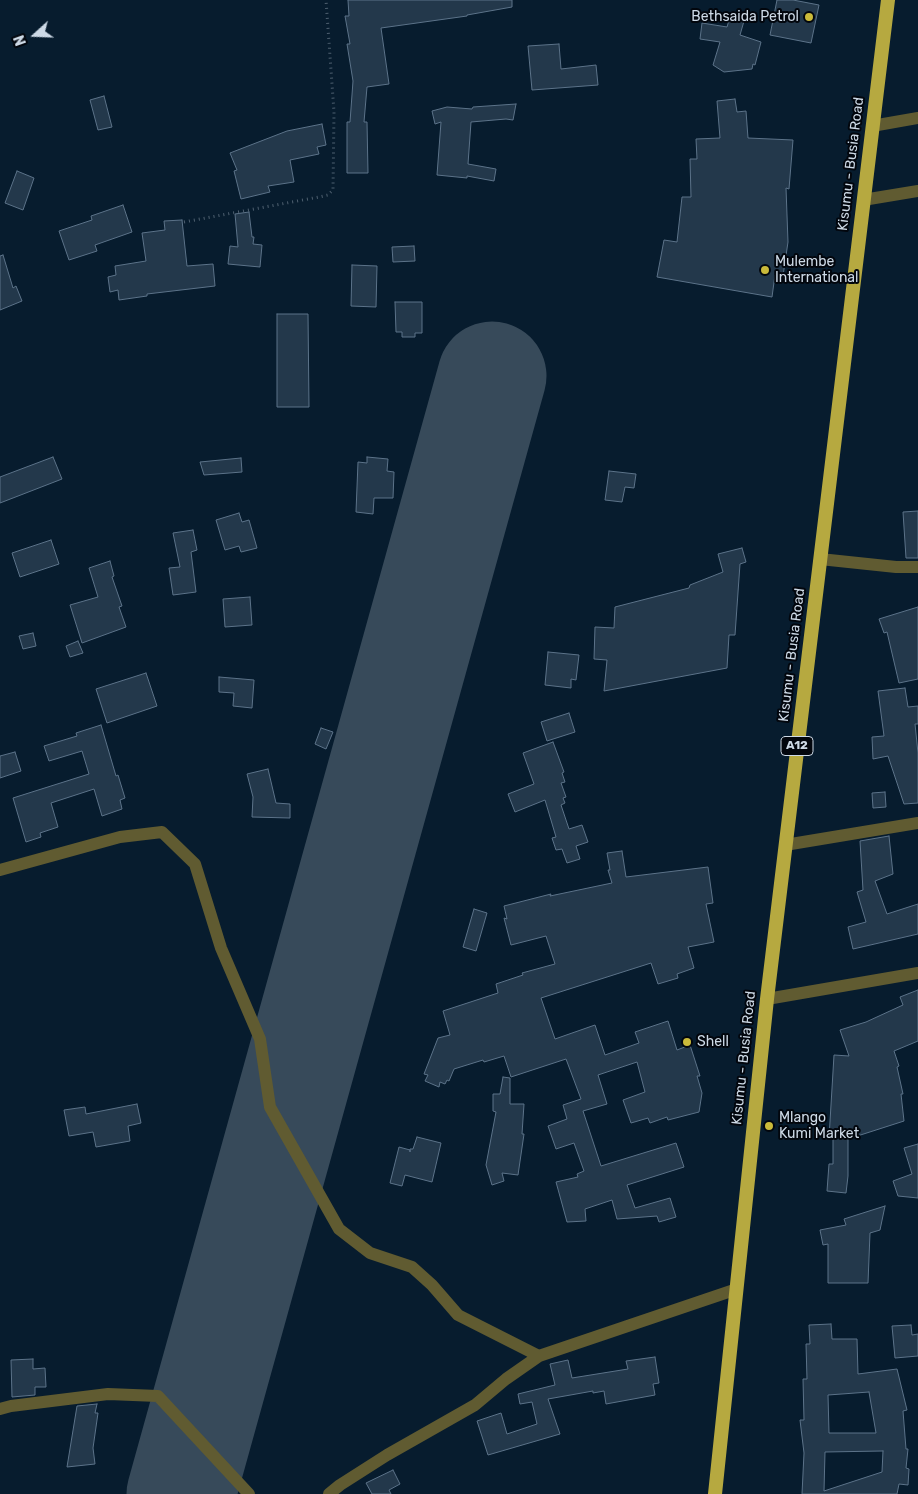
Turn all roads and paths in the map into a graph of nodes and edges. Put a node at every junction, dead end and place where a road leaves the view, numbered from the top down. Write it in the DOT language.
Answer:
graph roads {
  1 [pos="326,0"];
  2 [pos="888,0"];
  3 [pos="918,118"];
  4 [pos="872,126"];
  5 [pos="918,191"];
  6 [pos="863,200"];
  7 [pos="184,222"];
  8 [pos="820,559"];
  9 [pos="918,567"];
  10 [pos="918,823"];
  11 [pos="785,845"];
  12 [pos="0,870"];
  13 [pos="918,973"];
  14 [pos="767,999"];
  15 [pos="737,1289"];
  16 [pos="539,1356"];
  17 [pos="0,1408"];
  18 [pos="250,1494"];
  19 [pos="329,1494"];
  20 [pos="715,1494"];
  1 -- 7 [label="path"];
  2 -- 4 [label="highway, Kisumu - Busia Road / A12"];
  3 -- 4 [label="street"];
  4 -- 6 [label="highway, Kisumu - Busia Road / A12"];
  5 -- 6 [label="street"];
  6 -- 8 [label="highway, Kisumu - Busia Road / A12"];
  8 -- 9 [label="street"];
  8 -- 11 [label="highway, Kisumu - Busia Road / A12"];
  10 -- 11 [label="street"];
  11 -- 14 [label="highway, Kisumu - Busia Road / A12"];
  12 -- 16 [label="street"];
  13 -- 14 [label="street"];
  14 -- 15 [label="highway, Kisumu - Busia Road / A12"];
  15 -- 16 [label="street"];
  15 -- 20 [label="highway, Kisumu - Busia Road / A12"];
  16 -- 19 [label="street"];
  17 -- 18 [label="street"];
}
